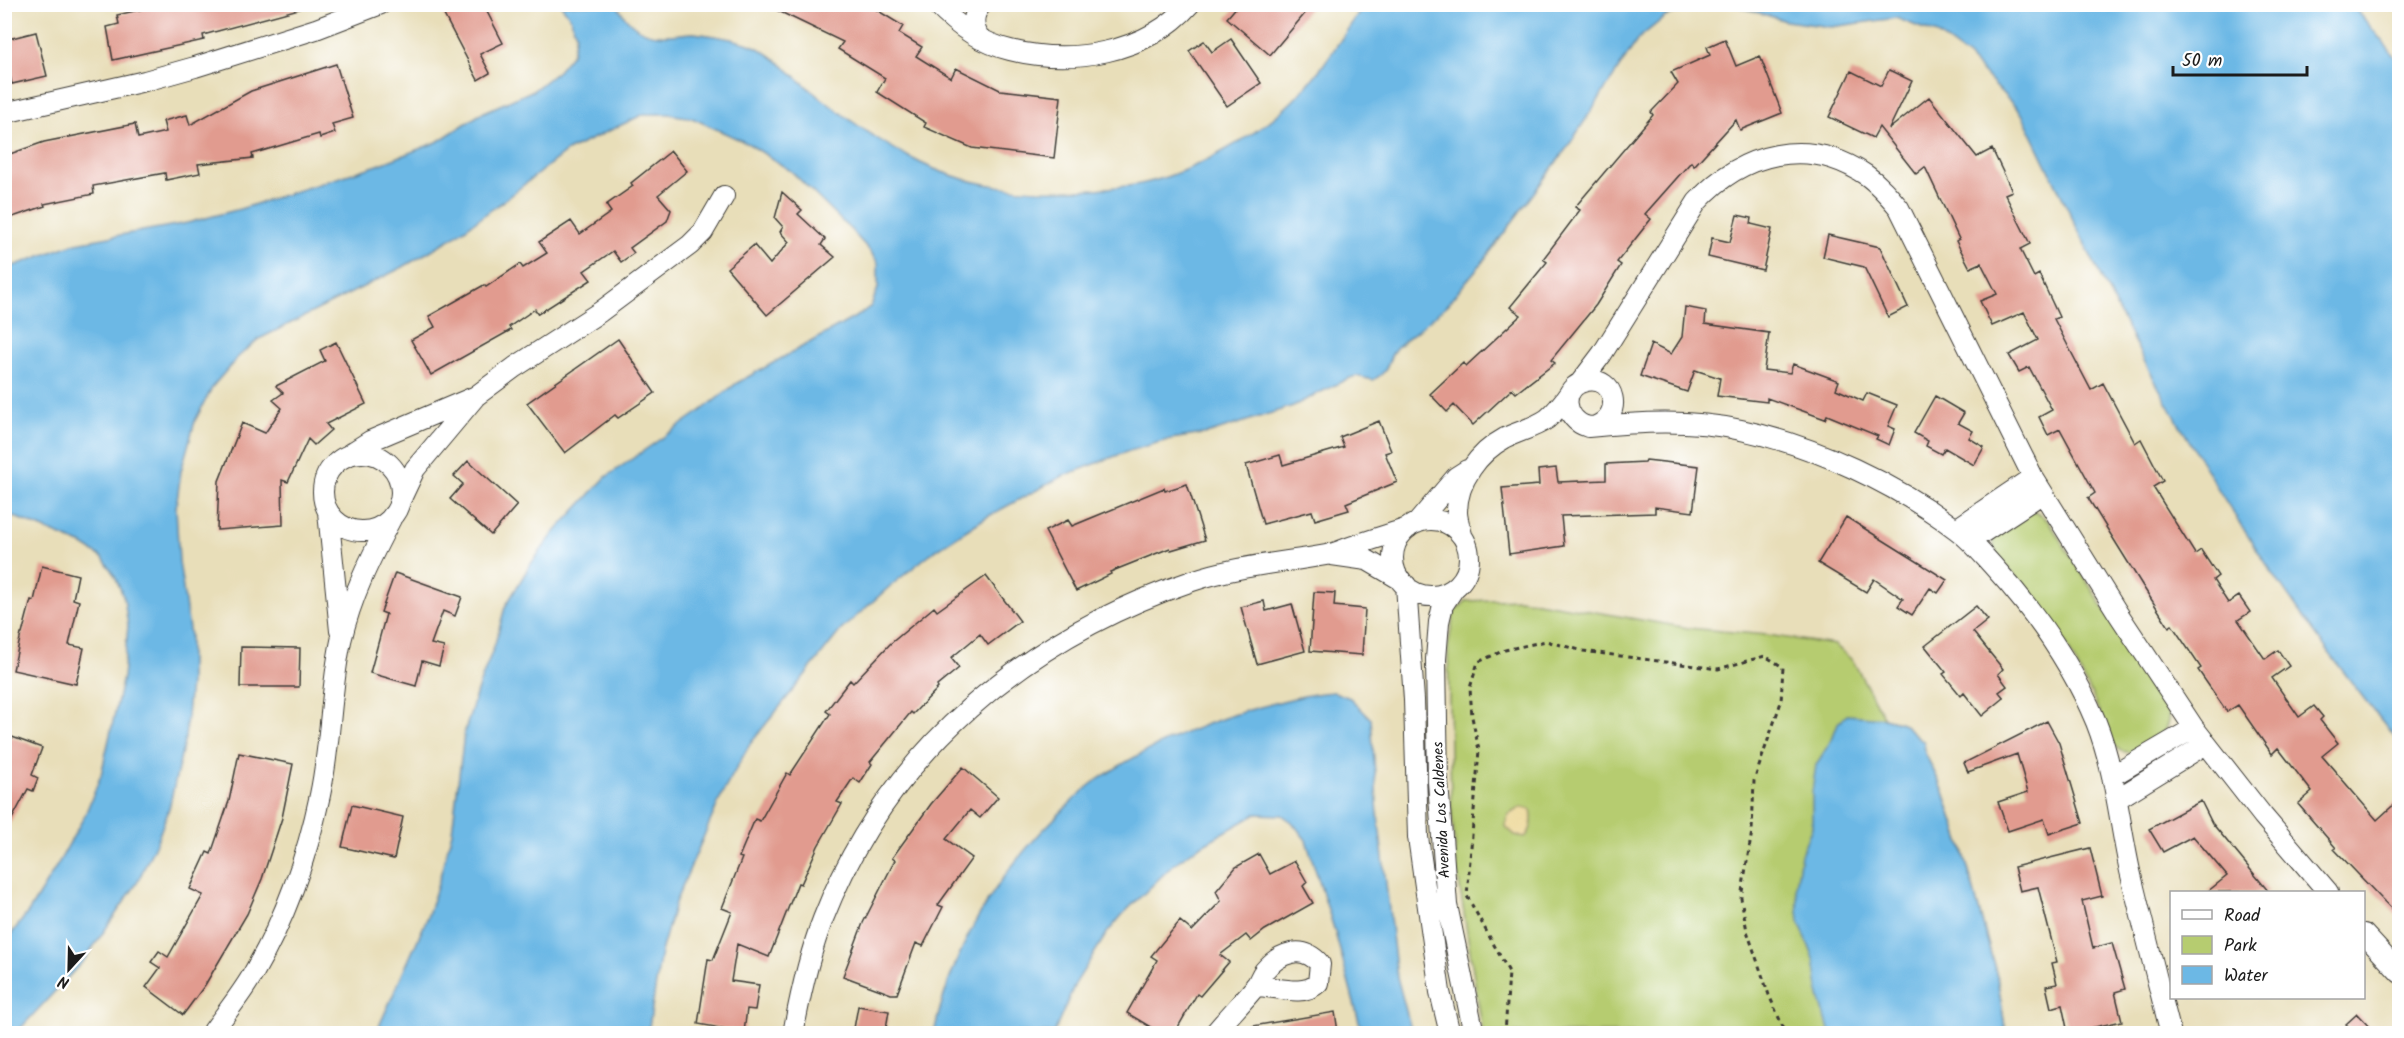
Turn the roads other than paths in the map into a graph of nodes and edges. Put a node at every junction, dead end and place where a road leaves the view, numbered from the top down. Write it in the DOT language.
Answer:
graph roads {
  1 [pos="381,4"];
  2 [pos="936,4"];
  3 [pos="982,4"];
  4 [pos="1190,4"];
  5 [pos="980,39"];
  6 [pos="4,113"];
  7 [pos="723,196"];
  8 [pos="1602,354"];
  9 [pos="1576,387"];
  10 [pos="1606,388"];
  11 [pos="476,396"];
  12 [pos="1639,423"];
  13 [pos="1592,426"];
  14 [pos="1535,427"];
  15 [pos="345,457"];
  16 [pos="1474,465"];
  17 [pos="2038,485"];
  18 [pos="396,509"];
  19 [pos="328,512"];
  20 [pos="1412,525"];
  21 [pos="1462,535"];
  22 [pos="1963,535"];
  23 [pos="1329,554"];
  24 [pos="1403,583"];
  25 [pos="1455,587"];
  26 [pos="341,640"];
  27 [pos="2194,728"];
  28 [pos="2206,744"];
  29 [pos="2112,776"];
  30 [pos="2117,800"];
  31 [pos="2327,891"];
  32 [pos="2365,935"];
  33 [pos="2400,973"];
  34 [pos="1256,986"];
  35 [pos="1221,1029"];
  36 [pos="211,1034"];
  37 [pos="792,1034"];
  38 [pos="1450,1034"];
  39 [pos="1474,1034"];
  40 [pos="2171,1034"];
  1 -- 6 [label="street"];
  2 -- 5 [label="street"];
  3 -- 5 [label="street"];
  4 -- 5 [label="street"];
  7 -- 11 [label="street"];
  8 -- 9 [label="street"];
  8 -- 10 [label="street"];
  8 -- 17 [label="street"];
  9 -- 10 [label="street"];
  9 -- 13 [label="street"];
  9 -- 14 [label="street"];
  10 -- 12 [label="street"];
  10 -- 13 [label="street"];
  11 -- 15 [label="street"];
  11 -- 18 [label="street"];
  12 -- 13 [label="street"];
  12 -- 22 [label="street"];
  13 -- 14 [label="street"];
  14 -- 16 [label="street"];
  15 -- 18 [label="street"];
  15 -- 19 [label="street"];
  16 -- 20 [label="street"];
  16 -- 21 [label="street"];
  17 -- 22 [label="street"];
  17 -- 27 [label="street"];
  18 -- 19 [label="street"];
  18 -- 26 [label="street"];
  19 -- 26 [label="street"];
  20 -- 21 [label="street"];
  20 -- 23 [label="street"];
  20 -- 24 [label="street"];
  21 -- 25 [label="street"];
  22 -- 29 [label="street"];
  23 -- 24 [label="street"];
  23 -- 37 [label="street"];
  24 -- 25 [label="street"];
  24 -- 38 [label="street, Avenida Los Caldenes"];
  25 -- 39 [label="street, Avenida Los Caldenes"];
  26 -- 36 [label="street"];
  27 -- 28 [label="street"];
  27 -- 29 [label="street"];
  28 -- 30 [label="street"];
  28 -- 31 [label="street"];
  29 -- 30 [label="street"];
  30 -- 40 [label="street"];
  32 -- 33 [label="street"];
  34 -- 35 [label="street"];
}
